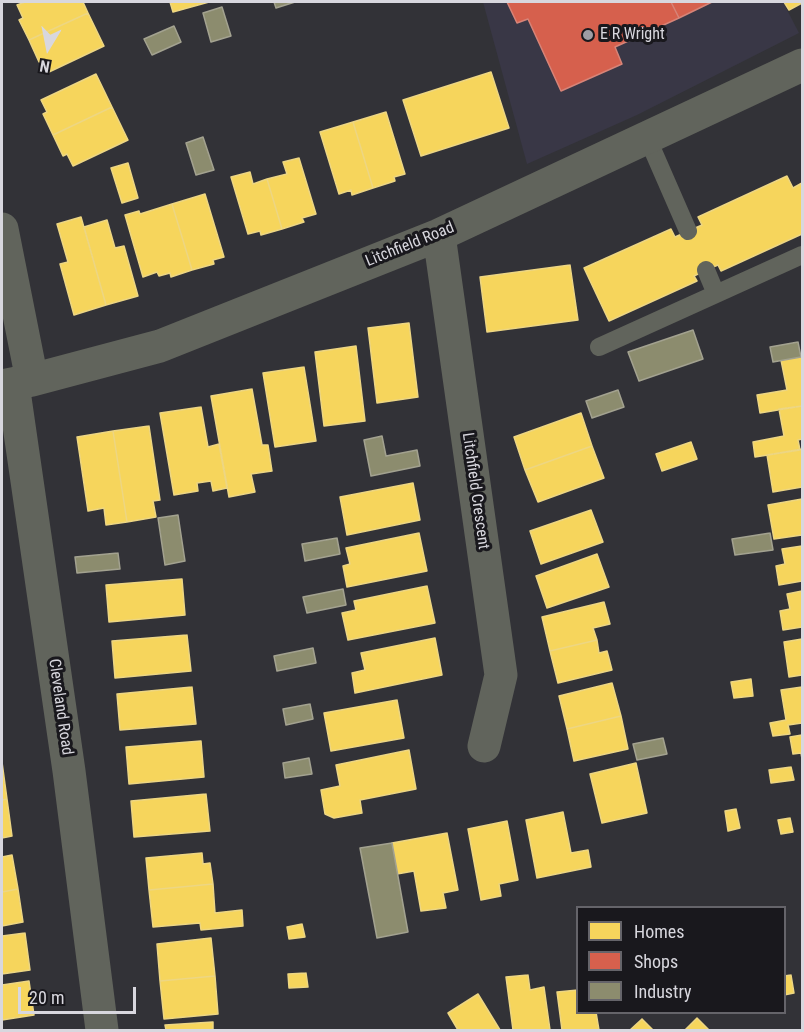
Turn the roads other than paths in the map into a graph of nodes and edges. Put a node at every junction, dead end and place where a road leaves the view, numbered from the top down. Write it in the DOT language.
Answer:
graph roads {
  1 [pos="802,65"];
  2 [pos="647,137"];
  3 [pos="2,229"];
  4 [pos="688,231"];
  5 [pos="439,235"];
  6 [pos="802,255"];
  7 [pos="706,270"];
  8 [pos="716,294"];
  9 [pos="599,347"];
  10 [pos="15,383"];
  11 [pos="484,746"];
  12 [pos="102,1030"];
  1 -- 2 [label="street, Litchfield Road"];
  2 -- 4 [label="lane"];
  2 -- 5 [label="street, Litchfield Road"];
  3 -- 10 [label="street, Cleveland Road"];
  5 -- 10 [label="street, Litchfield Road"];
  5 -- 11 [label="street, Litchfield Crescent"];
  6 -- 8 [label="lane"];
  7 -- 8 [label="lane"];
  8 -- 9 [label="lane"];
  10 -- 12 [label="street, Cleveland Road"];
}
